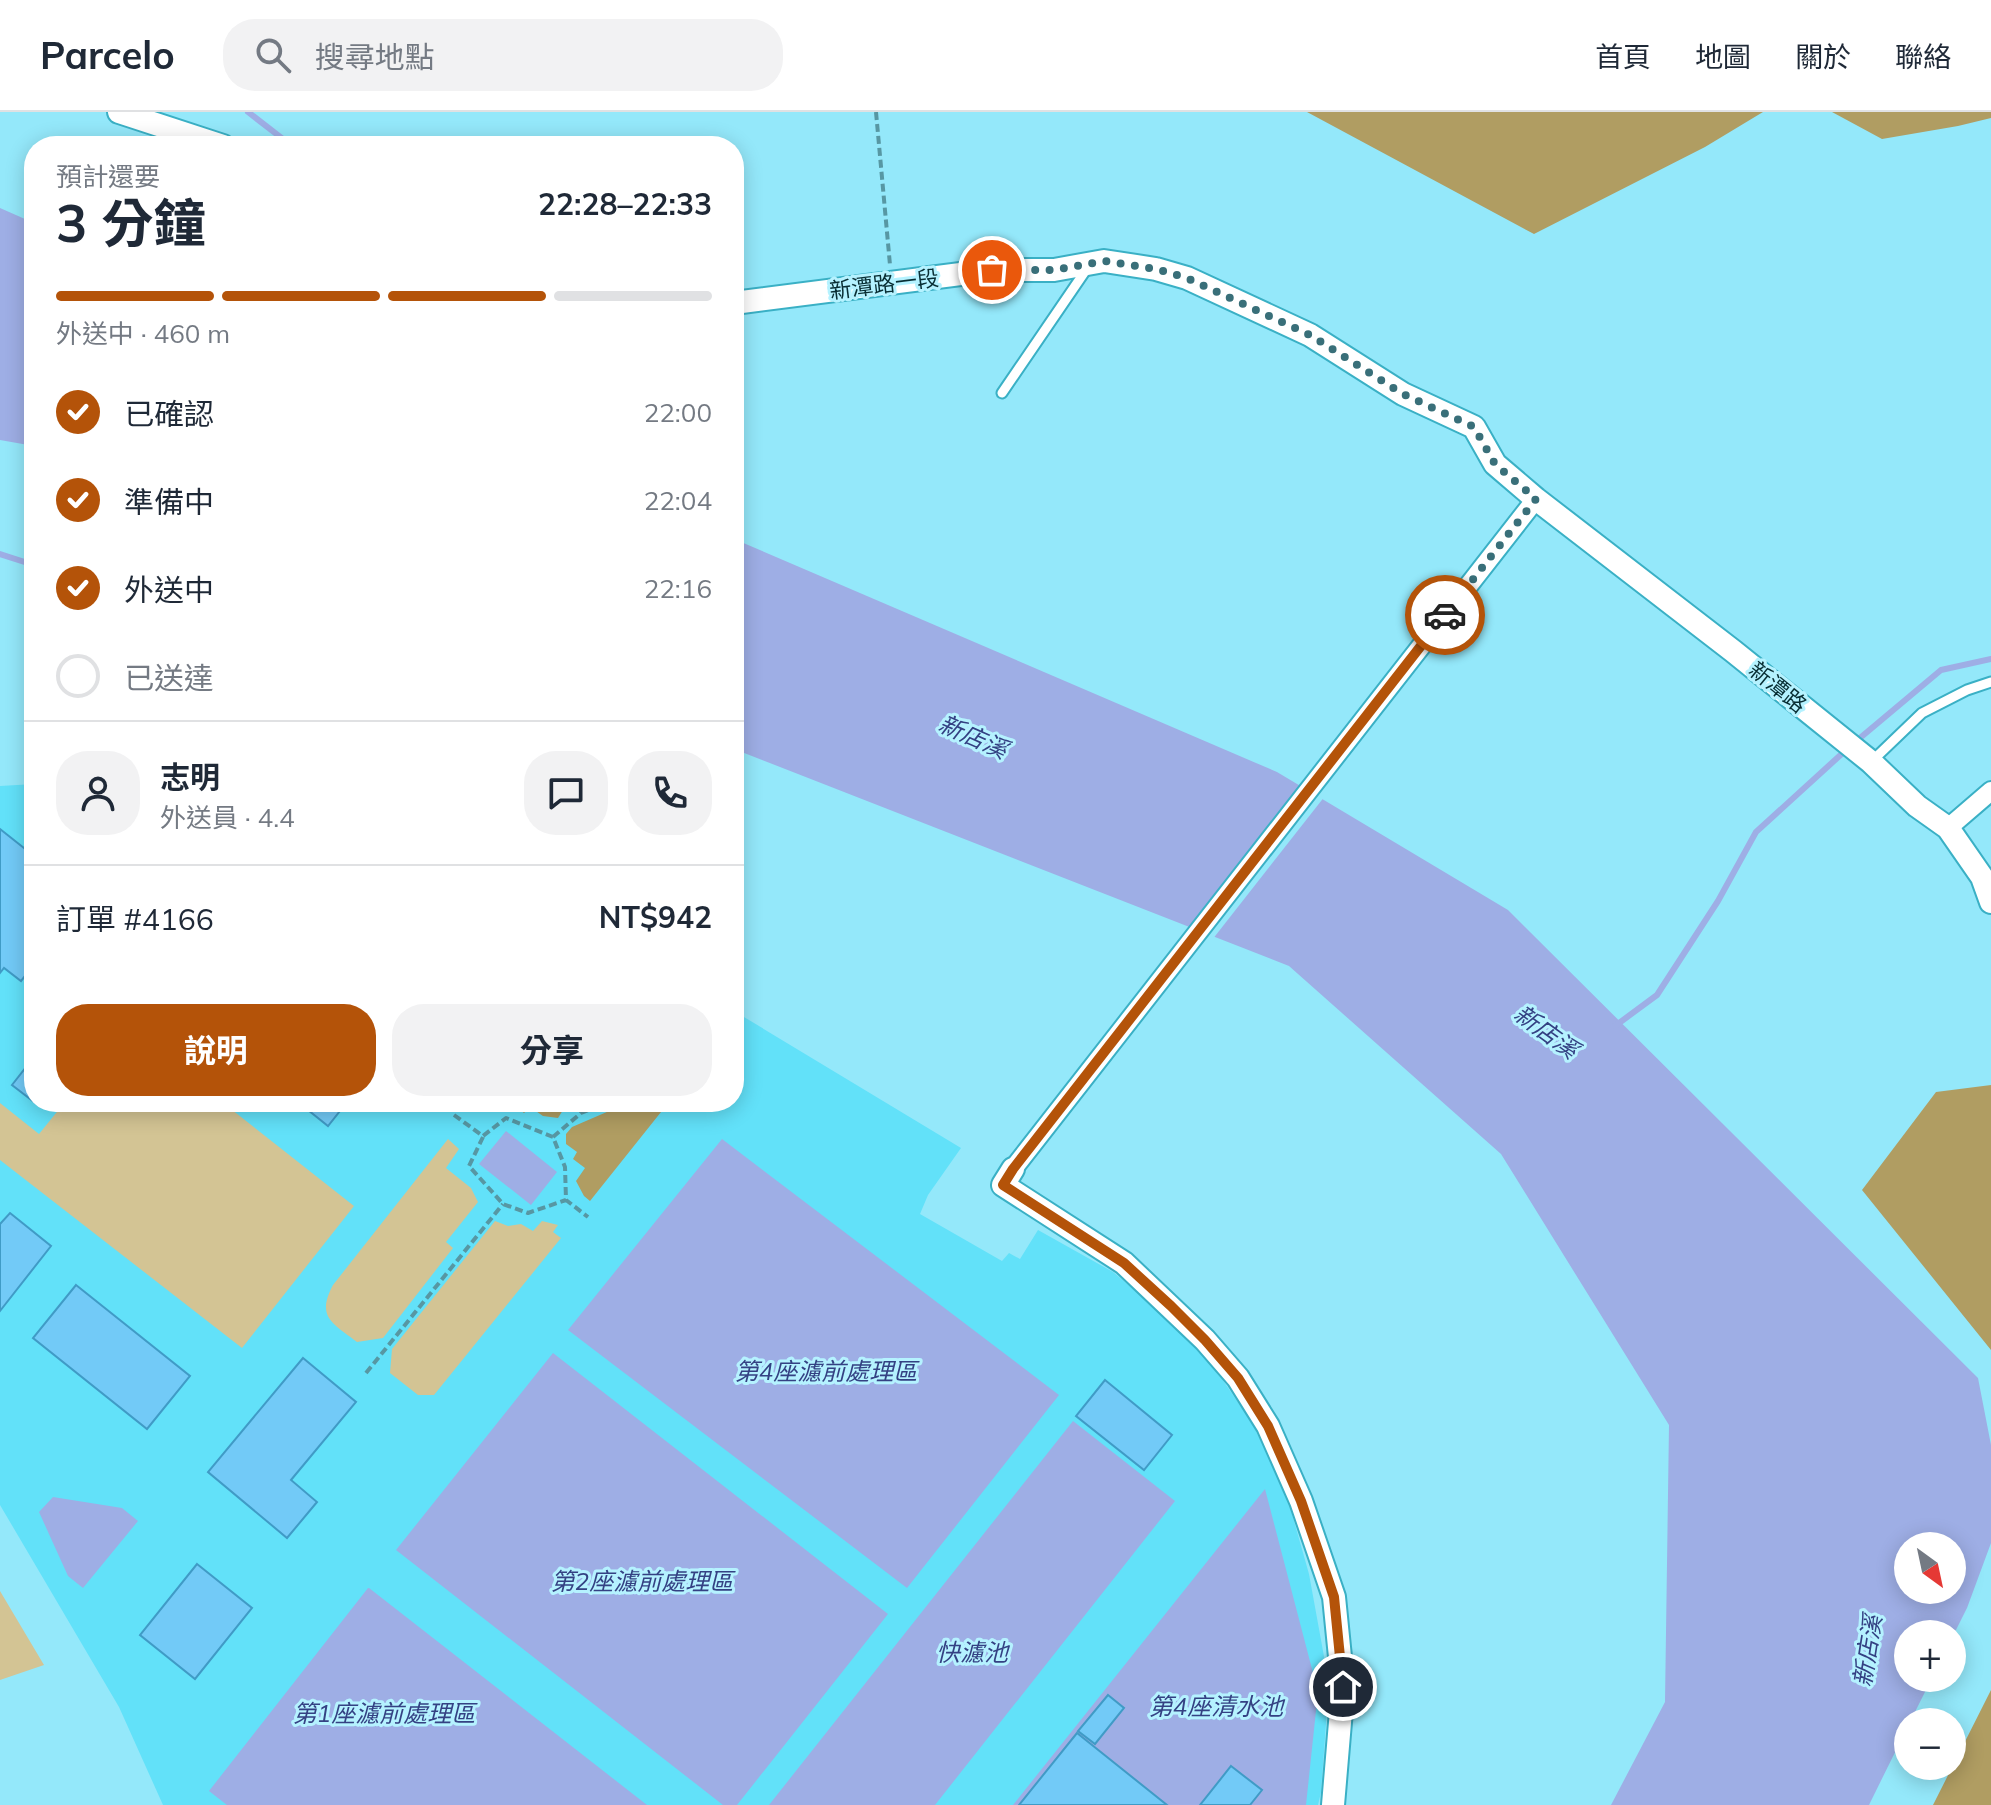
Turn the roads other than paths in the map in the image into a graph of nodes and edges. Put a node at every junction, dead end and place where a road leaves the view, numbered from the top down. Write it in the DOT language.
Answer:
graph roads {
  1 [pos="119,112"];
  2 [pos="192,136"];
  3 [pos="1090,264"];
  4 [pos="744,302"];
  5 [pos="1002,393"];
  6 [pos="1536,499"];
  7 [pos="1991,682"];
  8 [pos="1866,758"];
  9 [pos="1991,791"];
  10 [pos="1948,828"];
  11 [pos="1991,902"];
  12 [pos="1013,1169"];
  13 [pos="1333,1805"];
  1 -- 2 [label="street"];
  3 -- 4 [label="street, 新潭路一段"];
  3 -- 5 [label="lane"];
  3 -- 6 [label="street, 新潭路一段"];
  6 -- 8 [label="street, 新潭路"];
  6 -- 12 [label="street"];
  7 -- 8 [label="lane"];
  8 -- 10 [label="street, 新潭路"];
  9 -- 10 [label="street"];
  10 -- 11 [label="street, 新潭路"];
  12 -- 13 [label="street"];
}
